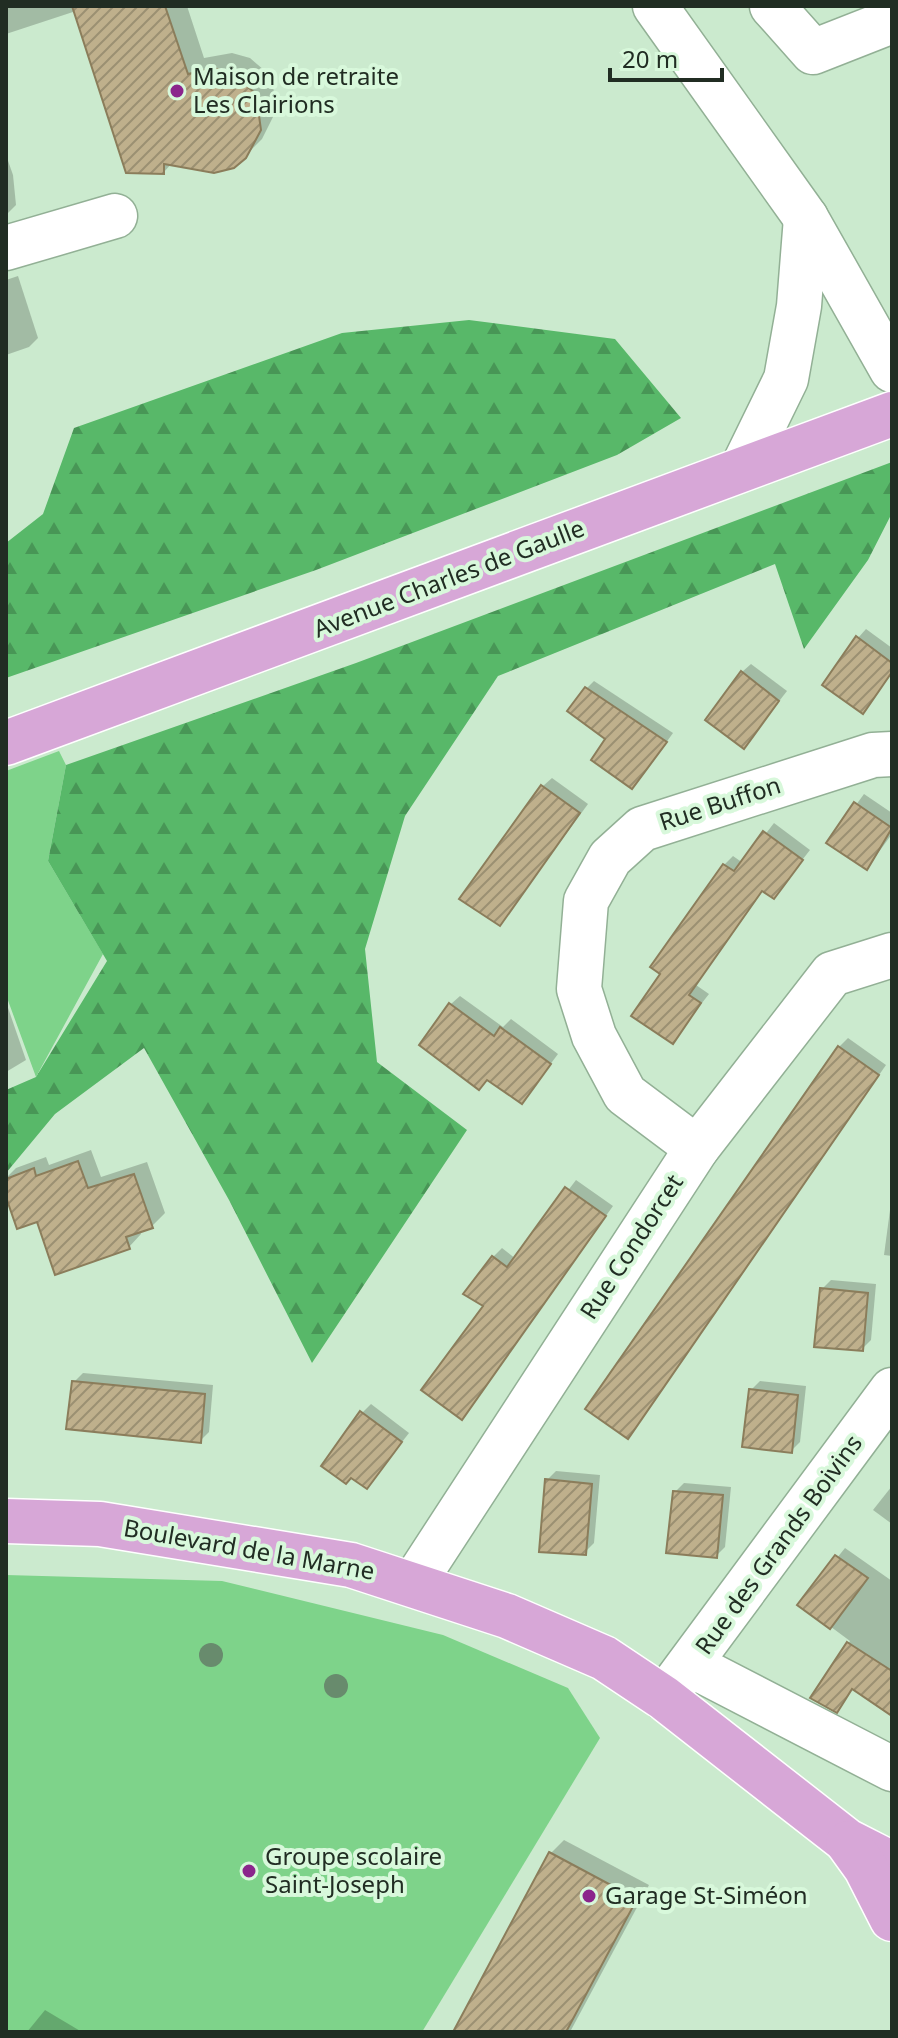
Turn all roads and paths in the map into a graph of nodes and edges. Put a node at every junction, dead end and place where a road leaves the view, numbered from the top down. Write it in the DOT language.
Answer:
graph roads {
  1 [pos="655,6"];
  2 [pos="772,6"];
  3 [pos="892,21"];
  4 [pos="115,216"];
  5 [pos="806,218"];
  6 [pos="6,248"];
  7 [pos="836,266"];
  8 [pos="892,297"];
  9 [pos="892,370"];
  10 [pos="892,414"];
  11 [pos="742,469"];
  12 [pos="6,743"];
  13 [pos="892,754"];
  14 [pos="892,955"];
  15 [pos="697,1148"];
  16 [pos="892,1390"];
  17 [pos="6,1521"];
  18 [pos="413,1584"];
  19 [pos="691,1665"];
  20 [pos="664,1698"];
  21 [pos="892,1769"];
  22 [pos="847,1841"];
  23 [pos="892,1864"];
  24 [pos="892,1919"];
  1 -- 5 [label="street"];
  2 -- 3 [label="street"];
  4 -- 6 [label="street"];
  5 -- 7 [label="street"];
  5 -- 11 [label="street"];
  7 -- 8 [label="street"];
  7 -- 9 [label="street"];
  10 -- 11 [label="main road, Avenue Charles de Gaulle"];
  11 -- 12 [label="main road, Avenue Charles de Gaulle"];
  13 -- 15 [label="street, Rue Buffon"];
  14 -- 15 [label="street, Rue Condorcet"];
  15 -- 18 [label="street, Rue Condorcet"];
  16 -- 19 [label="street, Rue des Grands Boivins"];
  17 -- 18 [label="main road, Boulevard de la Marne"];
  18 -- 20 [label="main road, Boulevard de la Marne"];
  19 -- 20 [label="street, Rue des Grands Boivins"];
  19 -- 21 [label="street"];
  20 -- 22 [label="main road, Boulevard de la Marne"];
  22 -- 23 [label="main road"];
  22 -- 24 [label="main road"];
}
